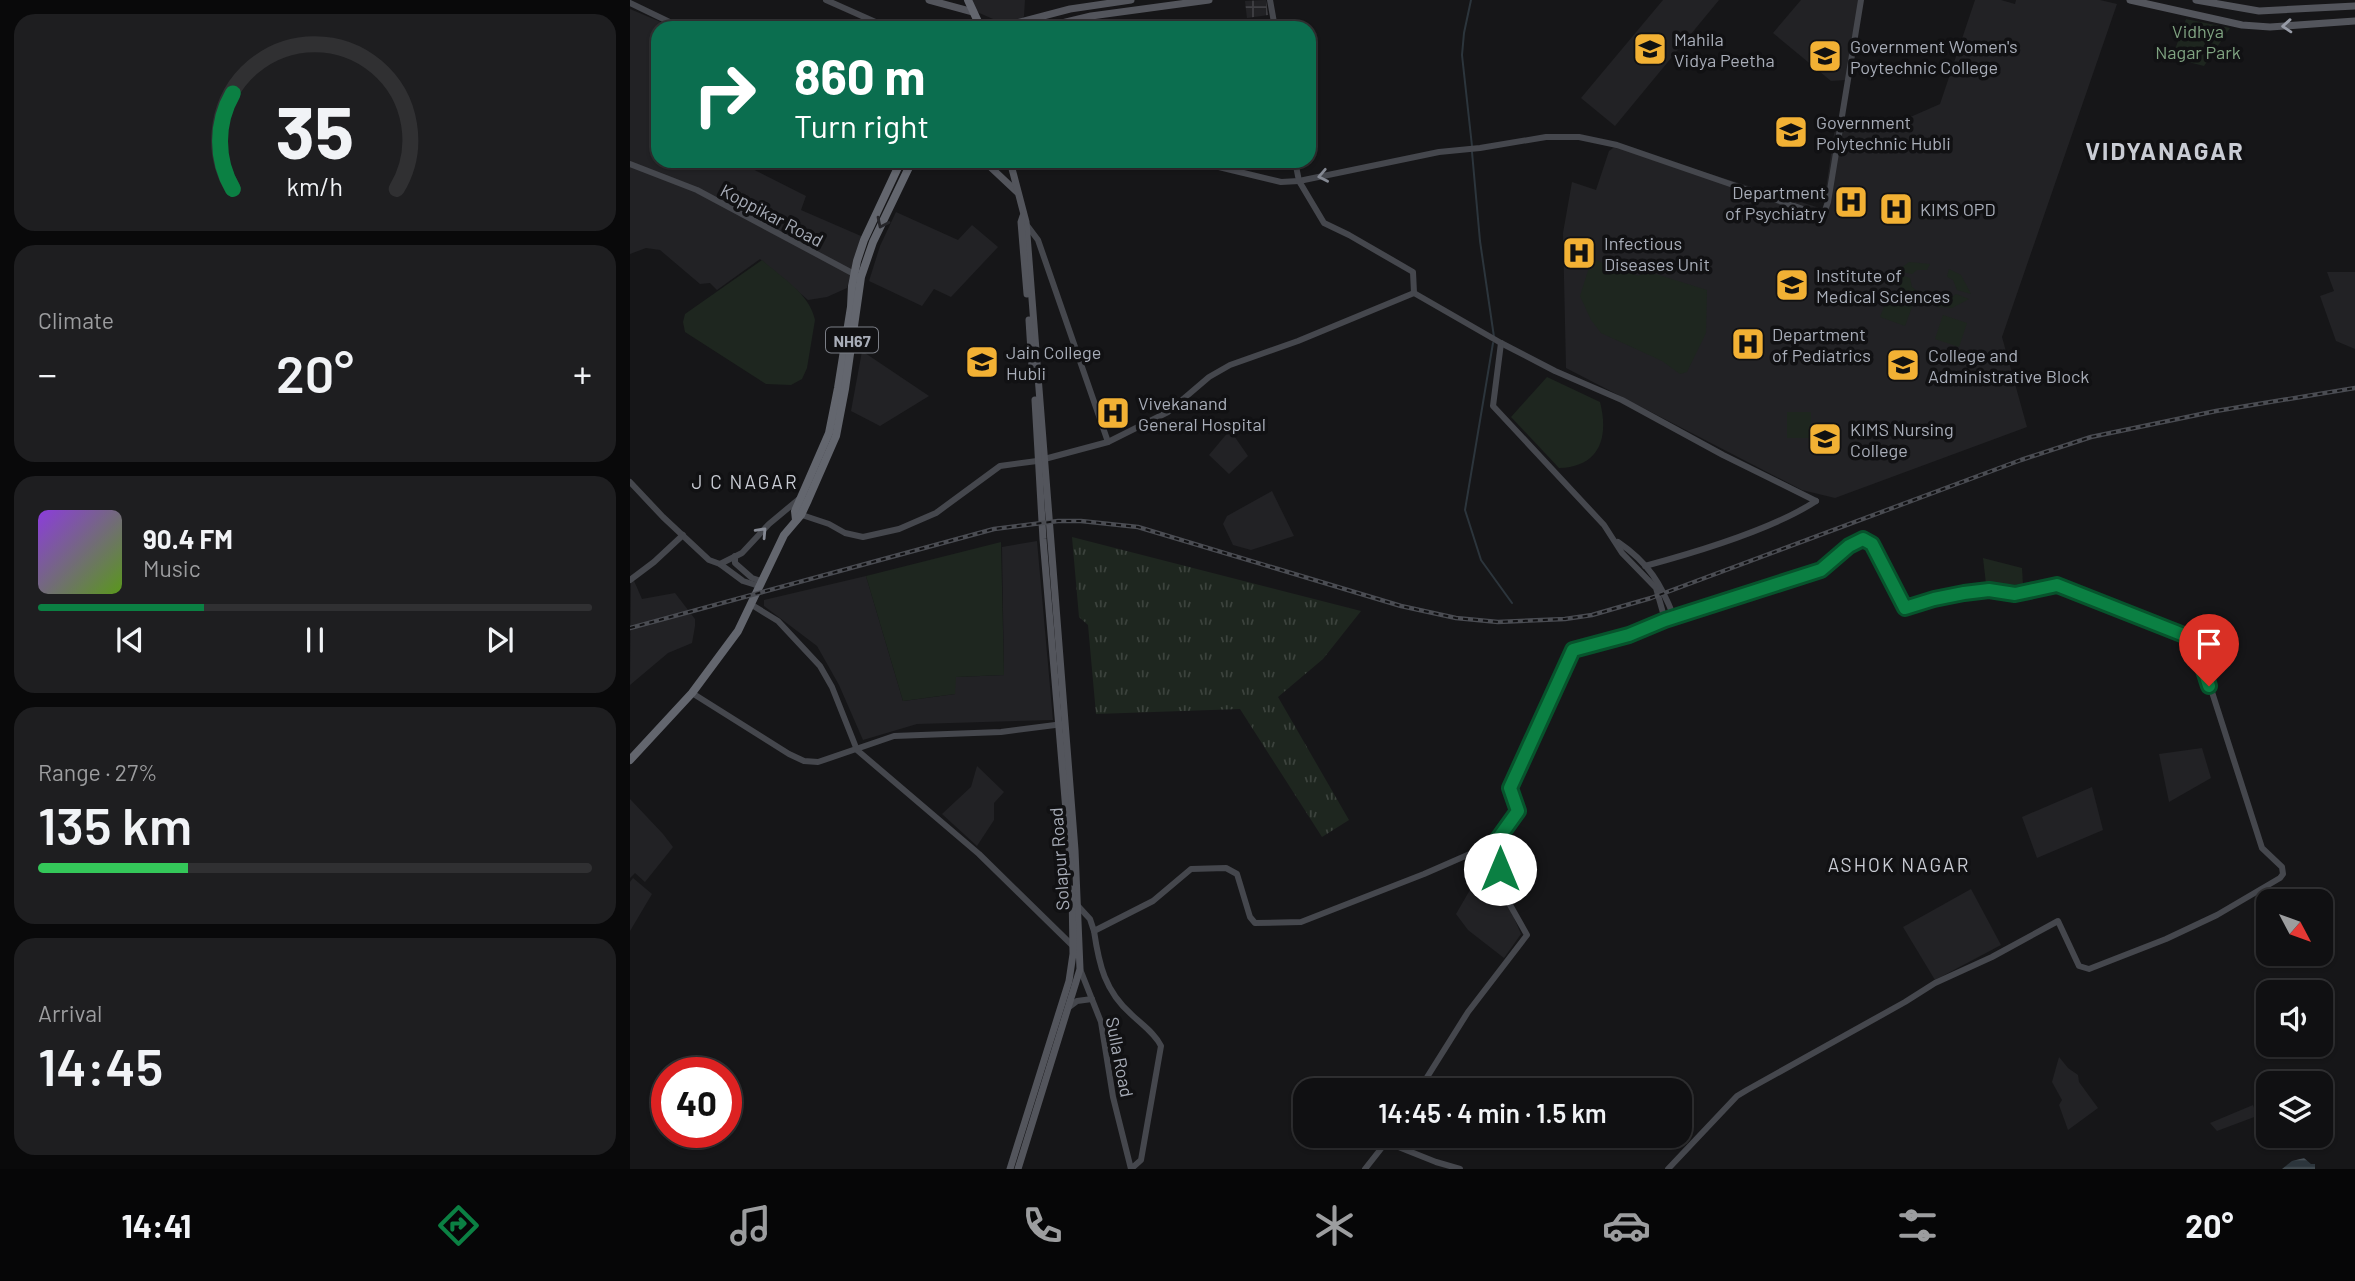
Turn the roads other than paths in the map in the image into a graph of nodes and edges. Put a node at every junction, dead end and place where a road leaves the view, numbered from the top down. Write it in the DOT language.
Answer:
graph roads {
  1 [pos="826,0"];
  2 [pos="929,0"];
  3 [pos="968,0"];
  4 [pos="1131,0"];
  5 [pos="1209,0"];
  6 [pos="1270,0"];
  7 [pos="1861,0"];
  8 [pos="2130,0"];
  9 [pos="2196,0"];
  10 [pos="630,3"];
  11 [pos="2355,6"];
  12 [pos="973,12"];
  13 [pos="668,21"];
  14 [pos="874,21"];
  15 [pos="976,21"];
  16 [pos="1024,21"];
  17 [pos="1070,21"];
  18 [pos="1274,21"];
  19 [pos="2355,21"];
  20 [pos="632,168"];
  21 [pos="898,168"];
  22 [pos="909,168"];
  23 [pos="992,168"];
  24 [pos="1011,168"];
  25 [pos="1012,168"];
  26 [pos="1223,168"];
  27 [pos="1297,168"];
  28 [pos="1002,177"];
  29 [pos="1298,181"];
  30 [pos="1018,192"];
  31 [pos="1023,215"];
  32 [pos="1026,224"];
  33 [pos="857,276"];
  34 [pos="1414,293"];
  35 [pos="1499,343"];
  36 [pos="1038,398"];
  37 [pos="1108,442"];
  38 [pos="630,482"];
  39 [pos="802,497"];
  40 [pos="797,515"];
  41 [pos="683,535"];
  42 [pos="1616,541"];
  43 [pos="735,556"];
  44 [pos="720,564"];
  45 [pos="1644,566"];
  46 [pos="630,580"];
  47 [pos="760,583"];
  48 [pos="752,606"];
  49 [pos="1674,617"];
  50 [pos="1665,620"];
  51 [pos="710,670"];
  52 [pos="692,693"];
  53 [pos="1062,724"];
  54 [pos="857,750"];
  55 [pos="630,753"];
  56 [pos="630,760"];
  57 [pos="1495,843"];
  58 [pos="1078,906"];
  59 [pos="1094,931"];
  60 [pos="1075,950"];
  61 [pos="1080,969"];
  62 [pos="1092,999"];
  63 [pos="1069,1007"];
  64 [pos="1427,1078"];
  65 [pos="1381,1148"];
  66 [pos="1400,1148"];
  67 [pos="1010,1169"];
  68 [pos="1018,1169"];
  69 [pos="1130,1169"];
  70 [pos="1365,1169"];
  71 [pos="1460,1169"];
  72 [pos="1668,1169"];
  1 -- 14 [label="street"];
  2 -- 12 [label="main road"];
  3 -- 12 [label="highway"];
  4 -- 16 [label="main road"];
  5 -- 17 [label="main road"];
  6 -- 18 [label="street"];
  7 -- 29 [label="street, one-way"];
  19 -- 8 [label="main road, one-way"];
  9 -- 11 [label="main road"];
  10 -- 13 [label="street"];
  12 -- 15 [label="highway"];
  20 -- 33 [label="street, Koppikar Road"];
  21 -- 33 [label="highway, NH67"];
  22 -- 33 [label="highway, NH67, one-way"];
  23 -- 28 [label="main road"];
  24 -- 28 [label="main road"];
  25 -- 30 [label="main road"];
  26 -- 29 [label="street"];
  27 -- 29 [label="street"];
  28 -- 30 [label="main road"];
  29 -- 34 [label="street"];
  30 -- 31 [label="main road"];
  31 -- 32 [label="main road"];
  31 -- 36 [label="main road"];
  32 -- 36 [label="main road"];
  32 -- 37 [label="street"];
  33 -- 39 [label="highway, NH67"];
  33 -- 40 [label="highway, NH67"];
  34 -- 35 [label="street"];
  34 -- 37 [label="street"];
  35 -- 42 [label="street"];
  35 -- 45 [label="street"];
  36 -- 53 [label="main road, Solapur Road"];
  37 -- 40 [label="street"];
  38 -- 41 [label="street"];
  39 -- 40 [label="highway, NH67"];
  43 -- 39 [label="street, one-way"];
  40 -- 47 [label="highway, NH67"];
  41 -- 44 [label="street"];
  41 -- 46 [label="street"];
  42 -- 45 [label="street"];
  42 -- 50 [label="street"];
  43 -- 44 [label="street"];
  43 -- 47 [label="street"];
  44 -- 47 [label="street"];
  45 -- 49 [label="street"];
  47 -- 48 [label="highway, NH67"];
  48 -- 51 [label="highway, NH67"];
  48 -- 54 [label="street"];
  49 -- 50 [label="street"];
  49 -- 72 [label="street"];
  50 -- 57 [label="street"];
  51 -- 52 [label="highway, NH67"];
  51 -- 55 [label="highway, NH67"];
  52 -- 54 [label="street"];
  52 -- 56 [label="highway, NH67"];
  53 -- 54 [label="street"];
  53 -- 58 [label="main road, Solapur Road"];
  53 -- 60 [label="main road, Solapur Road"];
  54 -- 60 [label="street"];
  57 -- 59 [label="street"];
  57 -- 64 [label="street"];
  58 -- 59 [label="street"];
  58 -- 60 [label="main road, Solapur Road"];
  59 -- 69 [label="street"];
  60 -- 61 [label="main road, Solapur Road"];
  60 -- 67 [label="main road"];
  61 -- 62 [label="street, Sulla Road"];
  61 -- 63 [label="main road, Solapur Road"];
  62 -- 63 [label="street"];
  62 -- 69 [label="street, Sulla Road"];
  63 -- 68 [label="main road, Solapur Road"];
  65 -- 70 [label="street"];
  66 -- 71 [label="street"];
}
